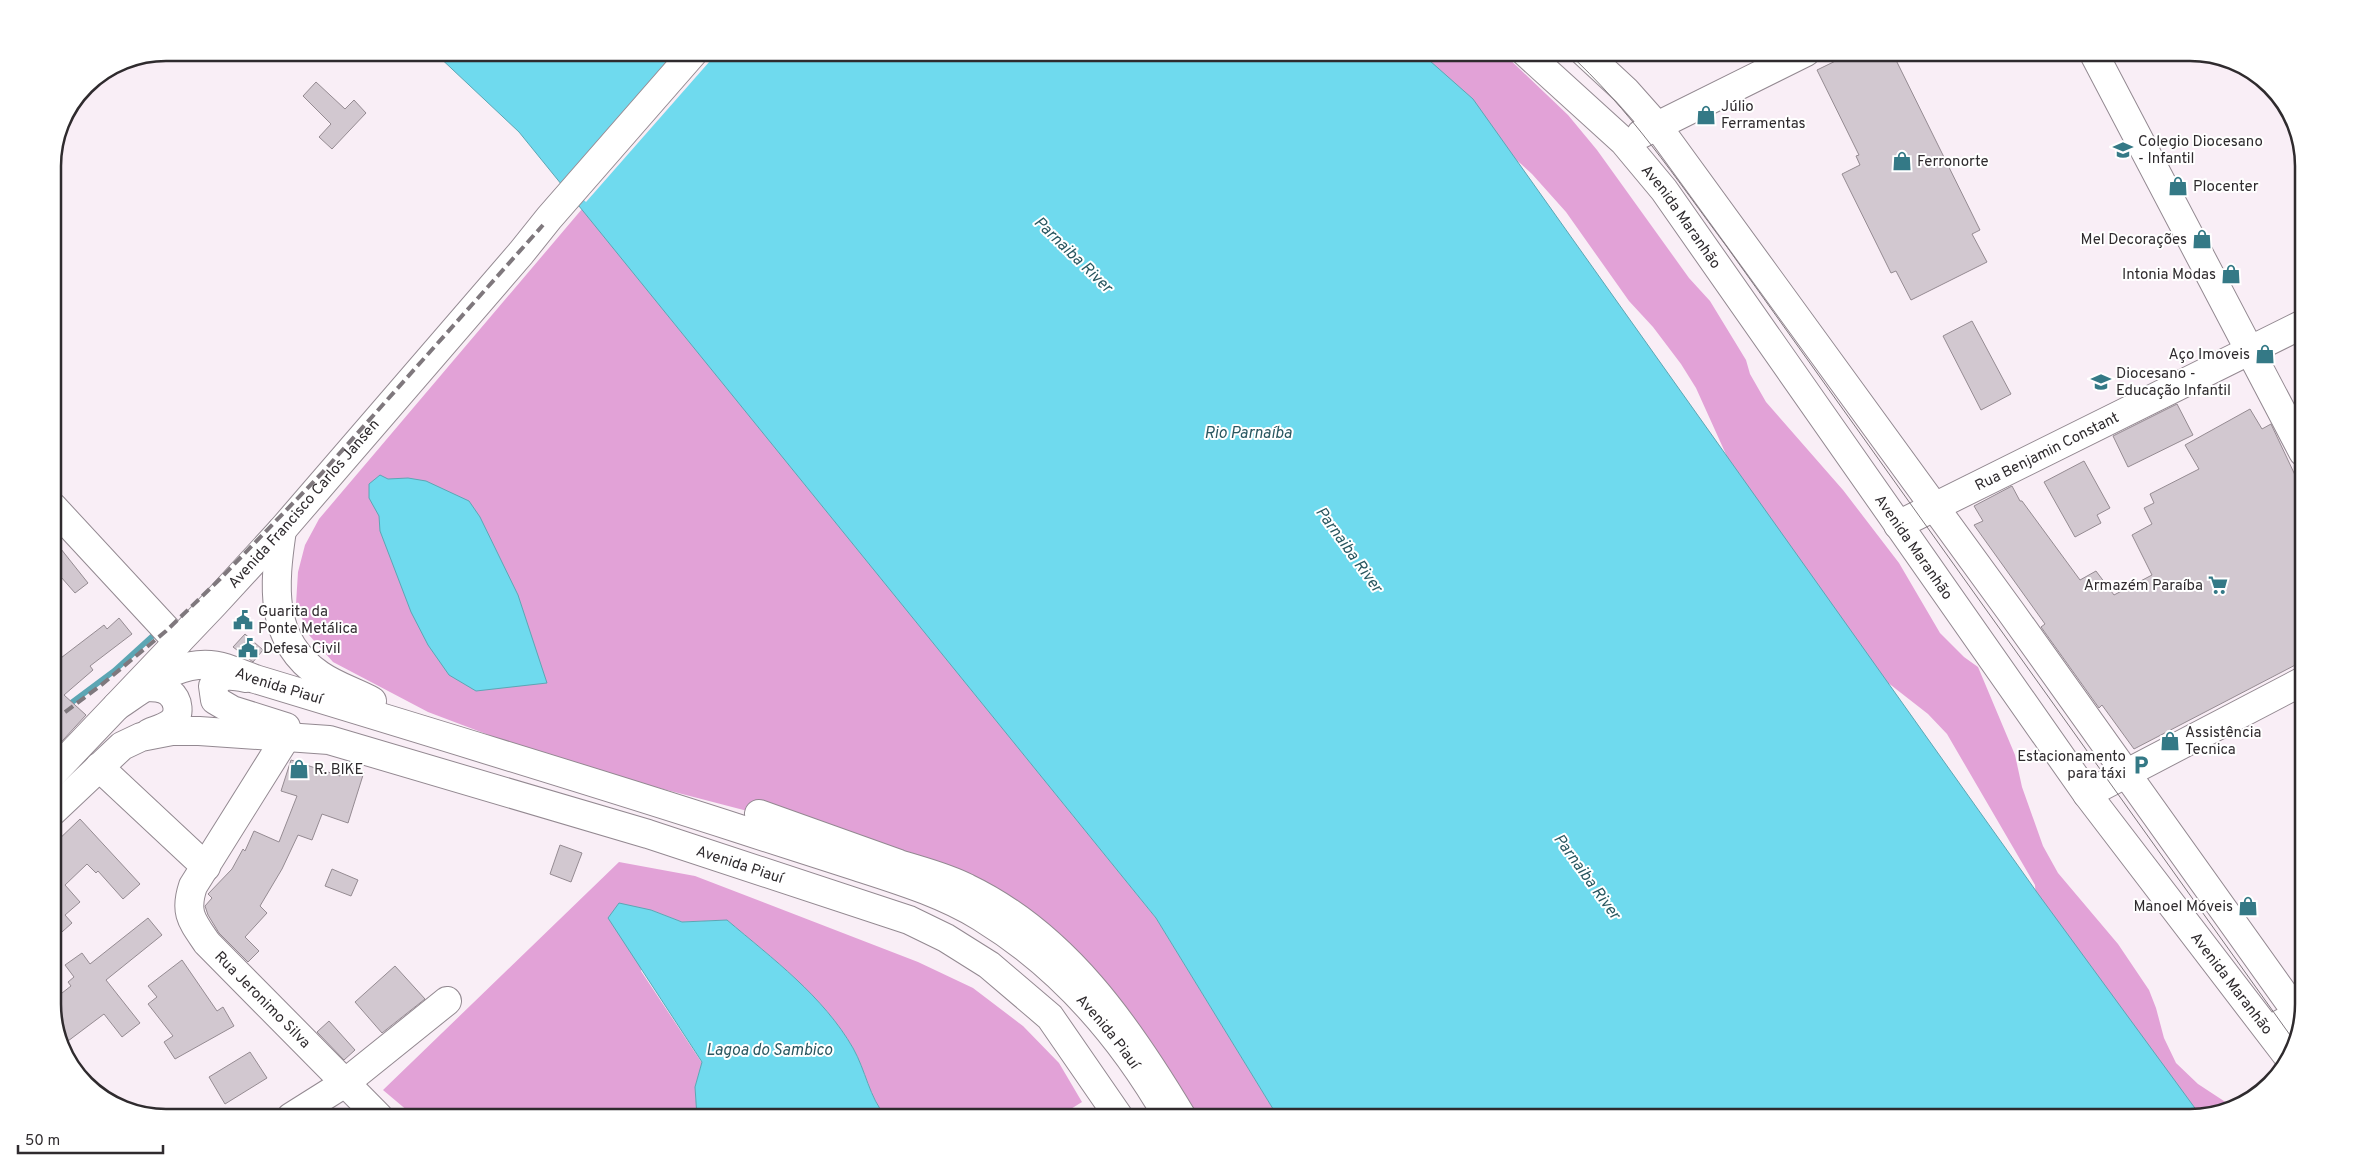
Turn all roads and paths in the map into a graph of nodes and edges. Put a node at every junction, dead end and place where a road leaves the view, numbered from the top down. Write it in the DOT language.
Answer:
graph roads {
  1 [pos="686,61"];
  2 [pos="1535,61"];
  3 [pos="1594,61"];
  4 [pos="1788,61"];
  5 [pos="2099,61"];
  6 [pos="1658,127"];
  7 [pos="1624,142"];
  8 [pos="2295,328"];
  9 [pos="2250,349"];
  10 [pos="2295,436"];
  11 [pos="1935,508"];
  12 [pos="61,516"];
  13 [pos="1898,525"];
  14 [pos="282,530"];
  15 [pos="178,642"];
  16 [pos="254,679"];
  17 [pos="2295,685"];
  18 [pos="146,687"];
  19 [pos="117,706"];
  20 [pos="141,737"];
  21 [pos="447,737"];
  22 [pos="285,738"];
  23 [pos="330,740"];
  24 [pos="61,765"];
  25 [pos="99,767"];
  26 [pos="2126,772"];
  27 [pos="2087,794"];
  28 [pos="61,803"];
  29 [pos="759,814"];
  30 [pos="206,867"];
  31 [pos="447,1001"];
  32 [pos="2295,1008"];
  33 [pos="2294,1018"];
  34 [pos="2269,1030"];
  35 [pos="2283,1051"];
  36 [pos="344,1083"];
  37 [pos="305,1109"];
  38 [pos="371,1109"];
  39 [pos="1113,1109"];
  40 [pos="1162,1109"];
  41 [pos="1177,1109"];
  1 -- 14 [label="main road, Avenida Francisco Carlos Jansen"];
  2 -- 7 [label="main road, Avenida Maranhão"];
  3 -- 6 [label="main road"];
  4 -- 6 [label="main road"];
  5 -- 9 [label="main road"];
  6 -- 7 [label="main road"];
  6 -- 11 [label="main road"];
  7 -- 13 [label="main road, Avenida Maranhão"];
  8 -- 9 [label="main road, Rua Benjamin Constant"];
  9 -- 10 [label="main road"];
  9 -- 11 [label="main road, Rua Benjamin Constant"];
  11 -- 13 [label="main road, Rua Benjamin Constant"];
  11 -- 26 [label="main road"];
  12 -- 15 [label="main road"];
  13 -- 27 [label="main road, Avenida Maranhão"];
  14 -- 15 [label="main road, Avenida Francisco Carlos Jansen"];
  14 -- 21 [label="main road, Avenida Piauí"];
  15 -- 19 [label="main road, Avenida Francisco Carlos Jansen"];
  16 -- 18 [label="main road, Avenida Piauí"];
  16 -- 21 [label="main road, Avenida Piauí"];
  16 -- 23 [label="main road"];
  17 -- 26 [label="main road"];
  18 -- 19 [label="main road, Avenida Piauí"];
  18 -- 20 [label="main road"];
  19 -- 24 [label="main road, Avenida Francisco Carlos Jansen"];
  20 -- 22 [label="main road"];
  20 -- 25 [label="main road"];
  21 -- 40 [label="main road, Avenida Piauí"];
  22 -- 23 [label="main road, Avenida Piauí"];
  22 -- 30 [label="main road, Rua Jeronimo Silva"];
  23 -- 39 [label="main road, Avenida Piauí"];
  25 -- 28 [label="main road"];
  25 -- 30 [label="main road"];
  26 -- 27 [label="main road"];
  26 -- 32 [label="main road"];
  27 -- 34 [label="main road, Avenida Maranhão"];
  29 -- 41 [label="main road"];
  30 -- 36 [label="main road, Rua Jeronimo Silva"];
  31 -- 36 [label="main road"];
  33 -- 34 [label="main road"];
  34 -- 35 [label="main road, Avenida Maranhão"];
  36 -- 37 [label="main road"];
  36 -- 38 [label="main road, Rua Jeronimo Silva"];
}
